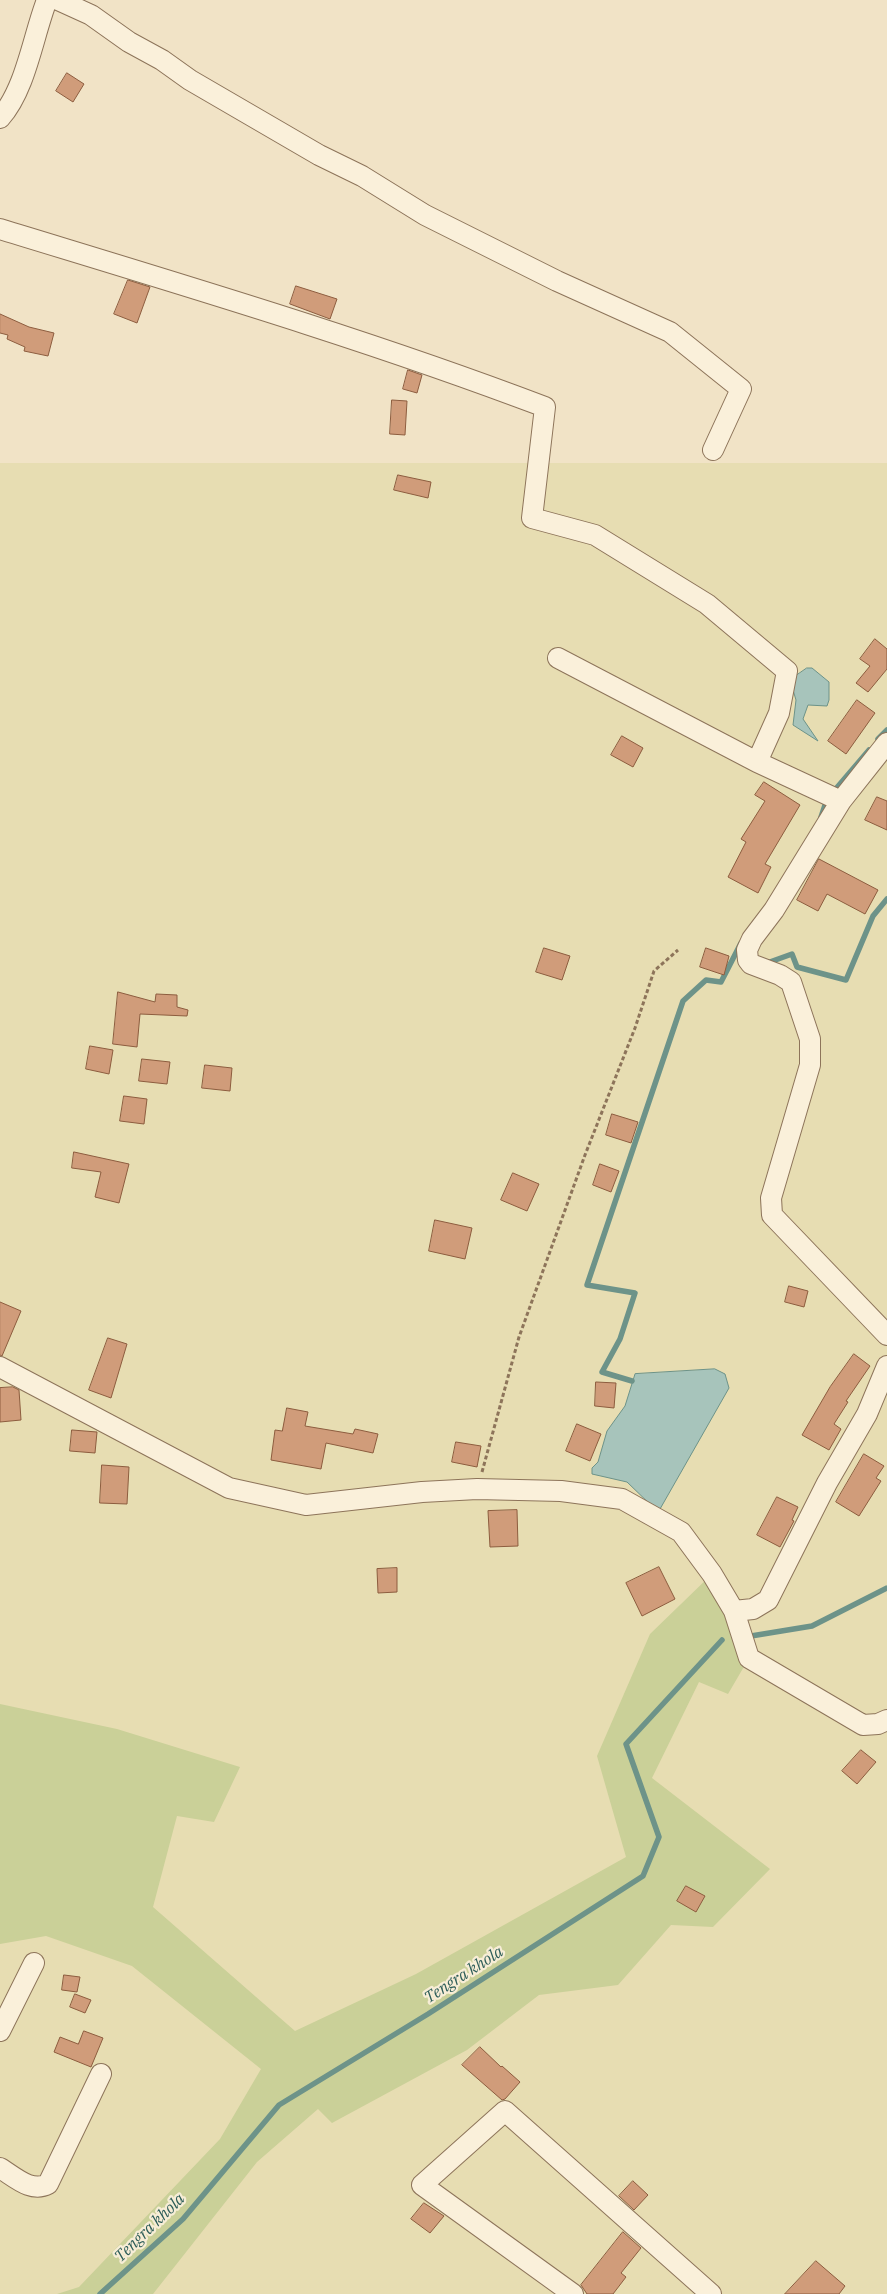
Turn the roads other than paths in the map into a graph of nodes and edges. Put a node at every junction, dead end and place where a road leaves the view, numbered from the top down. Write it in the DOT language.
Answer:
graph roads {
  1 [pos="47,0"];
  2 [pos="58,0"];
  3 [pos="0,118"];
  4 [pos="0,229"];
  5 [pos="713,450"];
  6 [pos="558,658"];
  7 [pos="887,743"];
  8 [pos="757,762"];
  9 [pos="841,801"];
  10 [pos="887,1335"];
  11 [pos="887,1366"];
  12 [pos="0,1367"];
  13 [pos="734,1611"];
  14 [pos="887,1720"];
  15 [pos="34,1963"];
  16 [pos="0,2031"];
  17 [pos="101,2074"];
  18 [pos="0,2168"];
  19 [pos="572,2294"];
  20 [pos="711,2294"];
  1 -- 3 [label="street"];
  2 -- 5 [label="street"];
  4 -- 8 [label="street"];
  6 -- 8 [label="street"];
  7 -- 9 [label="street"];
  8 -- 9 [label="street"];
  9 -- 10 [label="street"];
  11 -- 13 [label="street"];
  12 -- 13 [label="street"];
  13 -- 14 [label="street"];
  15 -- 16 [label="street"];
  17 -- 18 [label="street"];
  19 -- 20 [label="street"];
}
